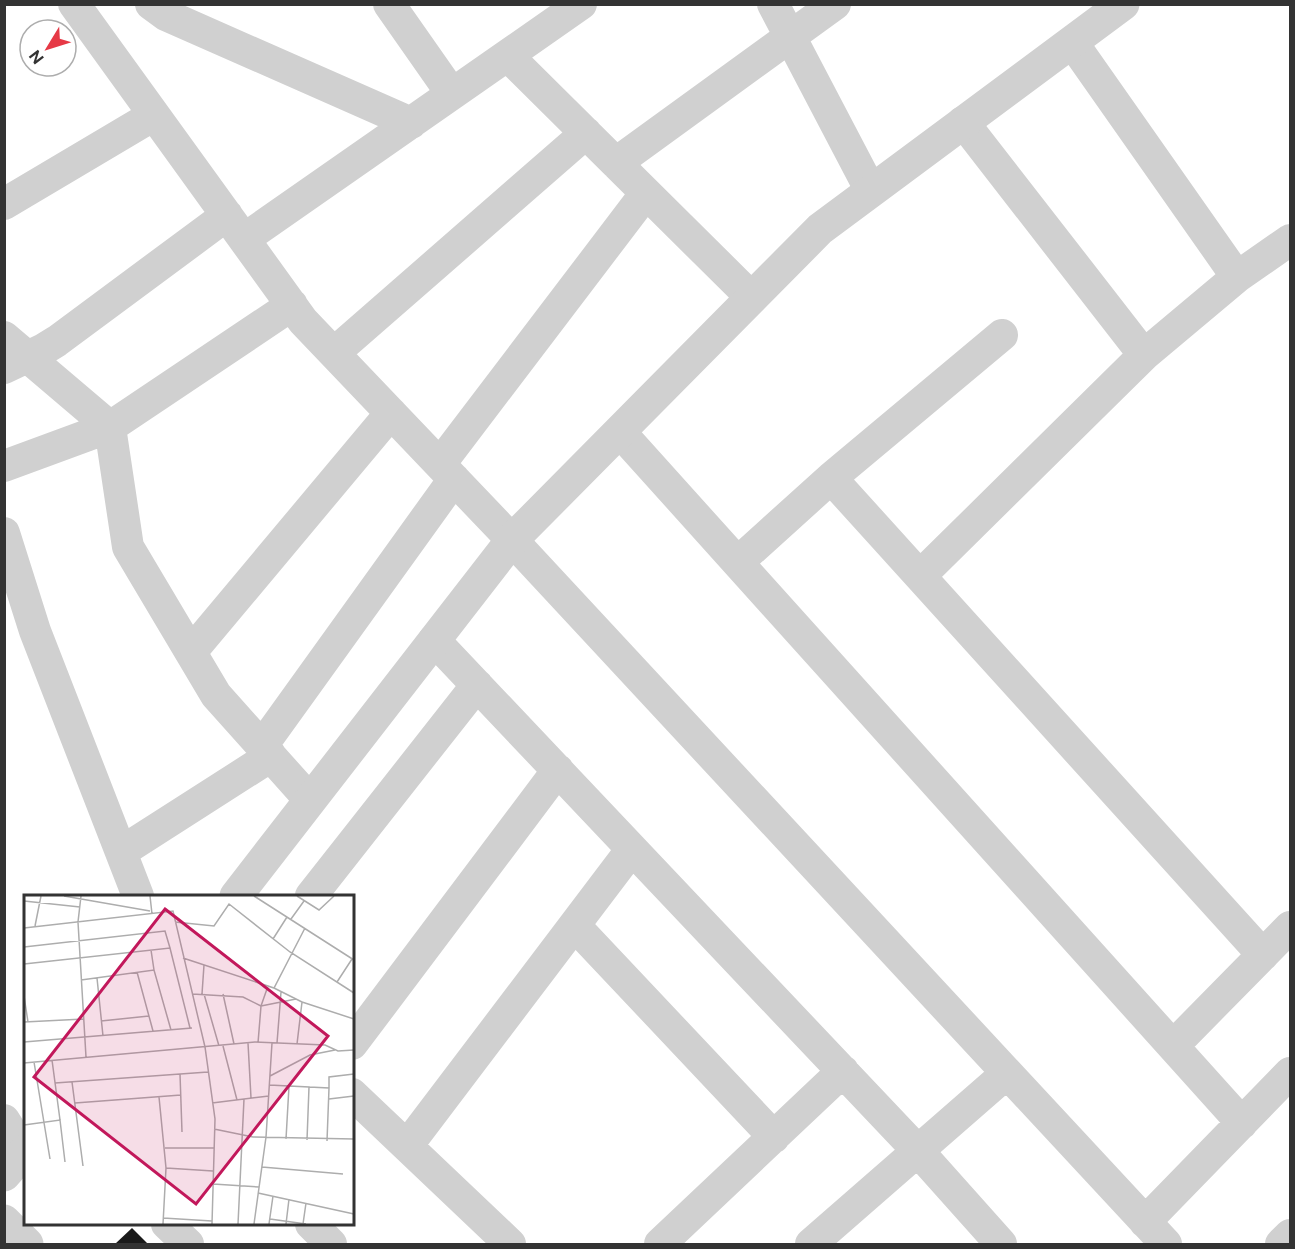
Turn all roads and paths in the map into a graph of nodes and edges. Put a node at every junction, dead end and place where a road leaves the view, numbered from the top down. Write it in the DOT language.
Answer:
graph roads {
  1 [pos="74,4"];
  2 [pos="151,4"];
  3 [pos="389,4"];
  4 [pos="581,4"];
  5 [pos="773,4"];
  6 [pos="835,4"];
  7 [pos="1123,4"];
  8 [pos="790,36"];
  9 [pos="1072,42"];
  10 [pos="508,56"];
  11 [pos="452,94"];
  12 [pos="154,115"];
  13 [pos="963,122"];
  14 [pos="411,123"];
  15 [pos="586,133"];
  16 [pos="616,163"];
  17 [pos="871,191"];
  18 [pos="646,193"];
  19 [pos="4,204"];
  20 [pos="236,227"];
  21 [pos="1290,240"];
  22 [pos="1237,277"];
  23 [pos="752,298"];
  24 [pos="292,305"];
  25 [pos="1002,335"];
  26 [pos="4,337"];
  27 [pos="334,353"];
  28 [pos="1144,355"];
  29 [pos="16,362"];
  30 [pos="391,413"];
  31 [pos="110,427"];
  32 [pos="620,432"];
  33 [pos="4,466"];
  34 [pos="447,472"];
  35 [pos="831,478"];
  36 [pos="4,533"];
  37 [pos="512,540"];
  38 [pos="738,562"];
  39 [pos="920,576"];
  40 [pos="434,640"];
  41 [pos="191,652"];
  42 [pos="477,686"];
  43 [pos="266,751"];
  44 [pos="558,770"];
  45 [pos="310,800"];
  46 [pos="632,849"];
  47 [pos="121,852"];
  48 [pos="137,895"];
  49 [pos="238,895"];
  50 [pos="313,895"];
  51 [pos="575,926"];
  52 [pos="1290,927"];
  53 [pos="1263,955"];
  54 [pos="354,1041"];
  55 [pos="1173,1046"];
  56 [pos="843,1071"];
  57 [pos="1007,1073"];
  58 [pos="1290,1073"];
  59 [pos="354,1096"];
  60 [pos="4,1120"];
  61 [pos="1242,1123"];
  62 [pos="774,1137"];
  63 [pos="407,1146"];
  64 [pos="918,1151"];
  65 [pos="18,1159"];
  66 [pos="4,1221"];
  67 [pos="1145,1222"];
  68 [pos="168,1225"];
  69 [pos="312,1225"];
  70 [pos="1290,1235"];
  71 [pos="828,1239"];
  72 [pos="27,1245"];
  73 [pos="188,1245"];
  74 [pos="331,1245"];
  75 [pos="510,1245"];
  76 [pos="660,1245"];
  77 [pos="1001,1245"];
  78 [pos="1166,1245"];
  79 [pos="1281,1245"];
  1 -- 12 [label="street"];
  2 -- 14 [label="street"];
  3 -- 11 [label="street"];
  4 -- 10 [label="street"];
  5 -- 8 [label="street"];
  6 -- 8 [label="street"];
  7 -- 9 [label="street"];
  8 -- 16 [label="street"];
  8 -- 17 [label="street"];
  9 -- 13 [label="street"];
  9 -- 22 [label="street"];
  10 -- 11 [label="street"];
  10 -- 15 [label="street"];
  11 -- 14 [label="street"];
  12 -- 19 [label="street"];
  12 -- 20 [label="street"];
  13 -- 17 [label="street"];
  13 -- 28 [label="street"];
  14 -- 20 [label="street"];
  15 -- 16 [label="street"];
  15 -- 27 [label="street"];
  16 -- 18 [label="street"];
  17 -- 23 [label="street"];
  18 -- 23 [label="street"];
  18 -- 34 [label="street"];
  20 -- 24 [label="street"];
  20 -- 29 [label="street"];
  21 -- 22 [label="street"];
  22 -- 28 [label="street"];
  23 -- 32 [label="street"];
  24 -- 27 [label="street"];
  24 -- 31 [label="street"];
  25 -- 35 [label="street"];
  26 -- 29 [label="street"];
  27 -- 30 [label="street"];
  28 -- 39 [label="street"];
  29 -- 31 [label="street"];
  30 -- 34 [label="street"];
  30 -- 41 [label="street"];
  31 -- 33 [label="street"];
  31 -- 41 [label="street"];
  32 -- 37 [label="street"];
  32 -- 38 [label="street"];
  34 -- 37 [label="street"];
  34 -- 43 [label="street"];
  35 -- 38 [label="street"];
  35 -- 39 [label="street"];
  36 -- 47 [label="street"];
  37 -- 40 [label="street"];
  37 -- 57 [label="street"];
  38 -- 55 [label="street"];
  39 -- 53 [label="street"];
  40 -- 42 [label="street"];
  40 -- 45 [label="street"];
  41 -- 43 [label="street"];
  42 -- 44 [label="street"];
  42 -- 50 [label="street"];
  43 -- 45 [label="street"];
  43 -- 47 [label="street"];
  44 -- 46 [label="street"];
  44 -- 54 [label="street"];
  45 -- 49 [label="street"];
  46 -- 51 [label="street"];
  46 -- 56 [label="street"];
  47 -- 48 [label="street"];
  51 -- 62 [label="street"];
  51 -- 63 [label="street"];
  52 -- 53 [label="street"];
  53 -- 55 [label="street"];
  55 -- 61 [label="street"];
  56 -- 62 [label="street"];
  56 -- 64 [label="street"];
  57 -- 64 [label="street"];
  57 -- 67 [label="street"];
  58 -- 61 [label="street"];
  59 -- 63 [label="street"];
  60 -- 65 [label="street"];
  61 -- 67 [label="street"];
  62 -- 76 [label="street"];
  63 -- 75 [label="street"];
  64 -- 71 [label="street"];
  64 -- 77 [label="street"];
  66 -- 72 [label="street"];
  67 -- 78 [label="street"];
  68 -- 73 [label="street"];
  69 -- 74 [label="street"];
  70 -- 79 [label="street"];
}
